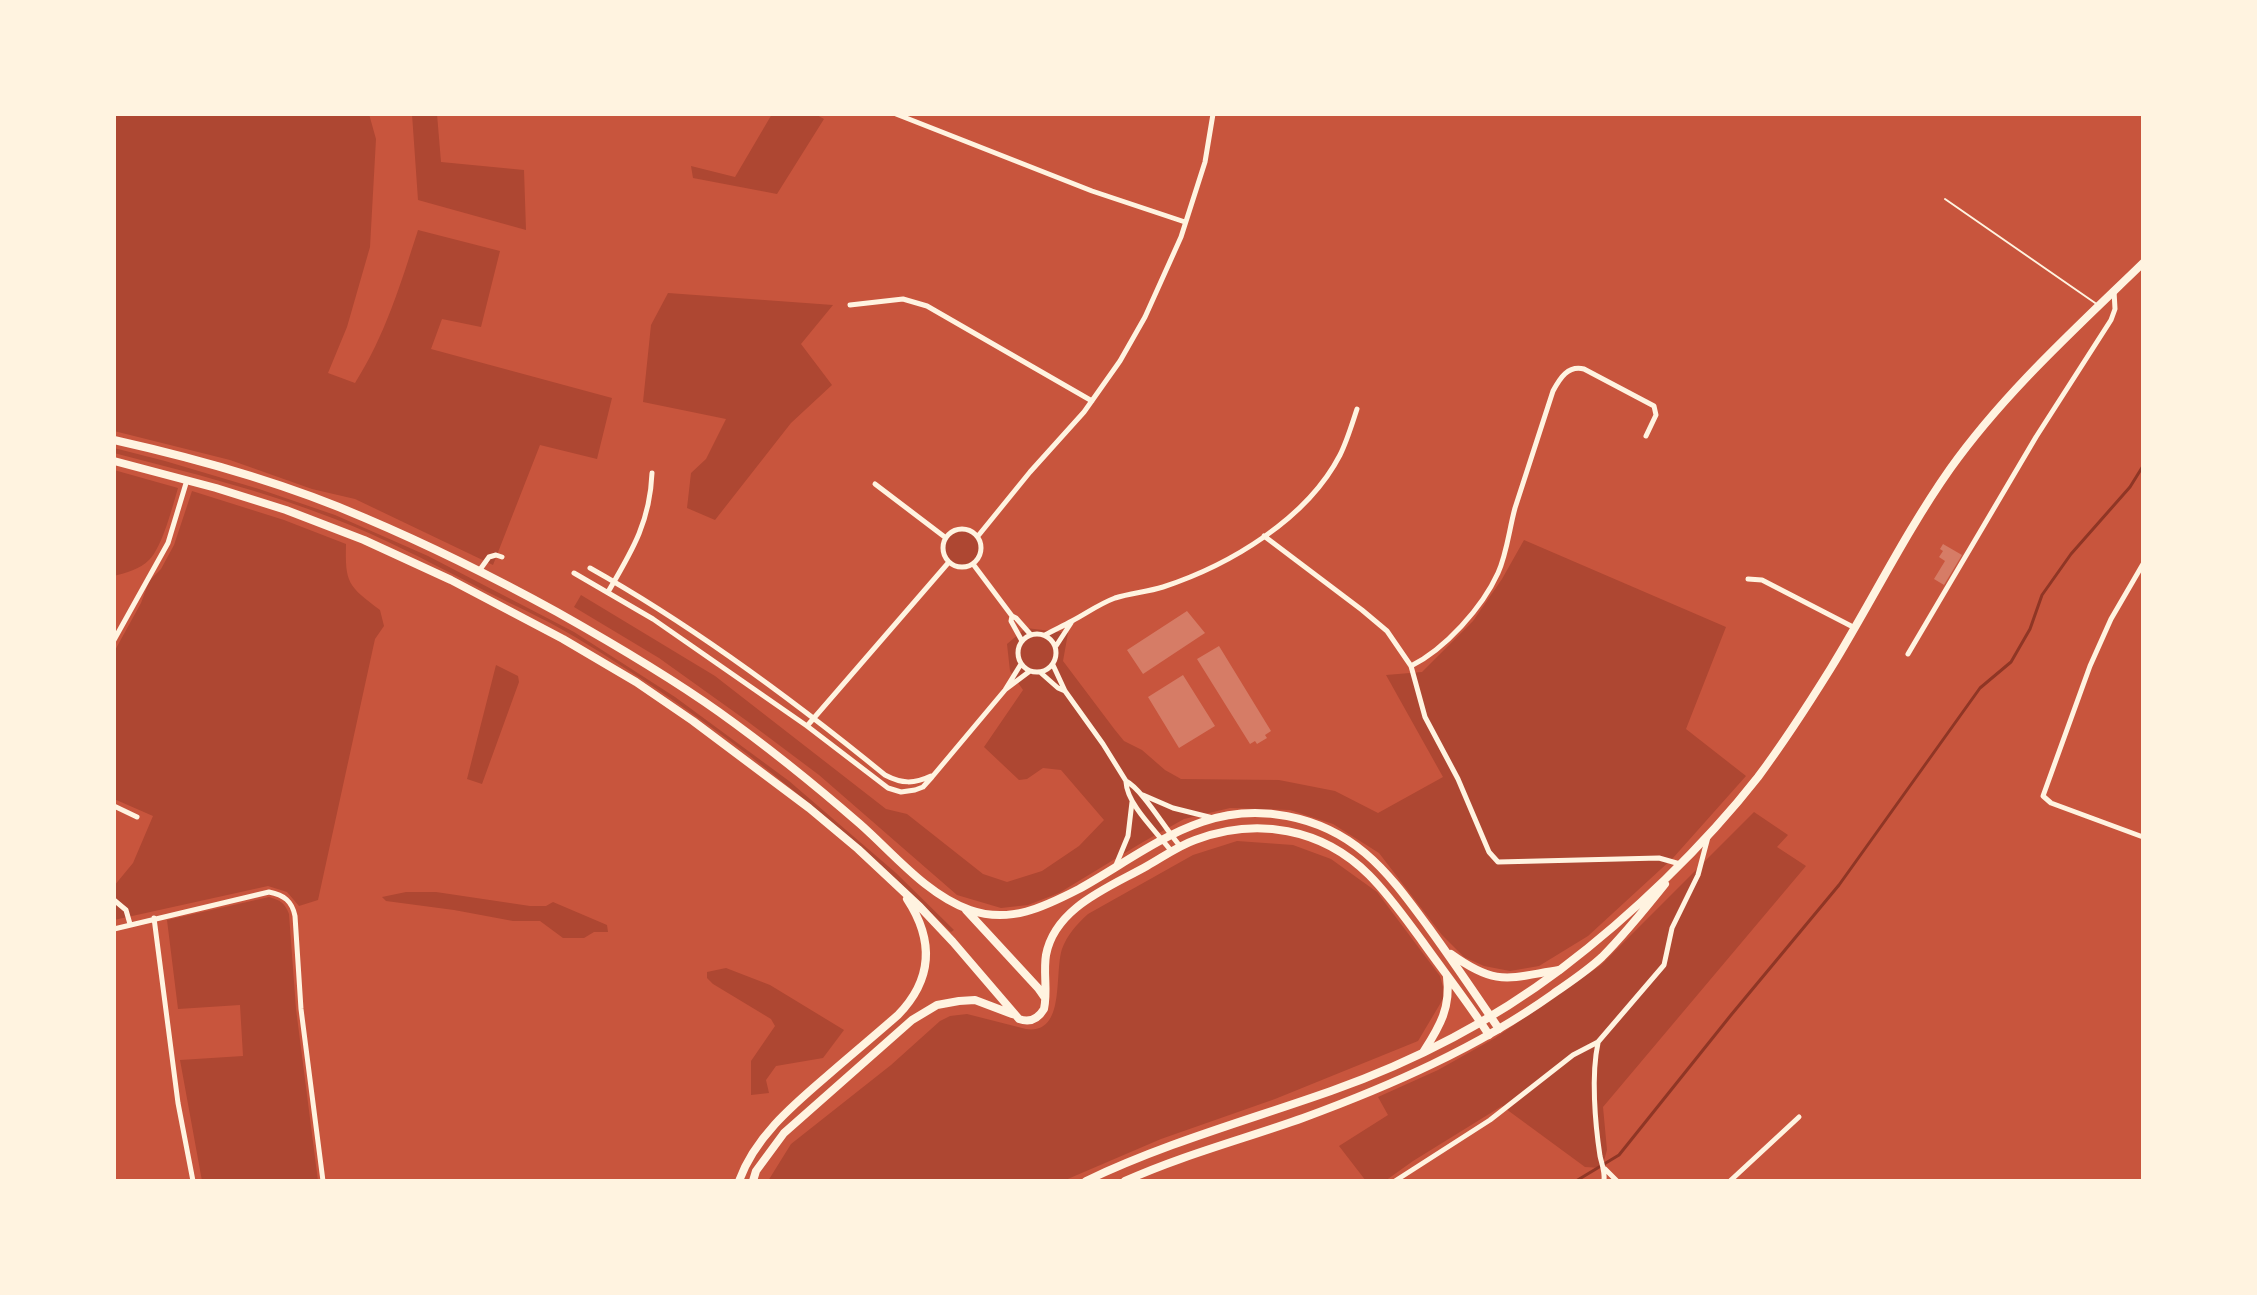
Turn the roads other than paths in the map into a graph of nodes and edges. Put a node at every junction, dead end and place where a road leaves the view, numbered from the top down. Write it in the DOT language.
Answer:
graph roads {
  1 [pos="896,114"];
  2 [pos="1213,114"];
  3 [pos="1945,199"];
  4 [pos="1185,222"];
  5 [pos="2143,263"];
  6 [pos="2114,291"];
  7 [pos="850,305"];
  8 [pos="2099,305"];
  9 [pos="1092,401"];
  10 [pos="1357,409"];
  11 [pos="1646,436"];
  12 [pos="114,440"];
  13 [pos="114,461"];
  14 [pos="652,473"];
  15 [pos="187,480"];
  16 [pos="875,484"];
  17 [pos="978,536"];
  18 [pos="1264,536"];
  19 [pos="946,538"];
  20 [pos="502,557"];
  21 [pos="949,562"];
  22 [pos="973,564"];
  23 [pos="2143,564"];
  24 [pos="590,568"];
  25 [pos="479,571"];
  26 [pos="574,573"];
  27 [pos="1748,579"];
  28 [pos="614,581"];
  29 [pos="608,592"];
  30 [pos="1012,616"];
  31 [pos="1071,622"];
  32 [pos="1855,628"];
  33 [pos="1031,635"];
  34 [pos="1045,635"];
  35 [pos="114,640"];
  36 [pos="1022,641"];
  37 [pos="1056,646"];
  38 [pos="1908,654"];
  39 [pos="1021,664"];
  40 [pos="1053,665"];
  41 [pos="1411,666"];
  42 [pos="1030,671"];
  43 [pos="1040,672"];
  44 [pos="1005,690"];
  45 [pos="1065,691"];
  46 [pos="815,717"];
  47 [pos="807,726"];
  48 [pos="936,774"];
  49 [pos="1126,781"];
  50 [pos="1141,794"];
  51 [pos="1132,801"];
  52 [pos="114,806"];
  53 [pos="137,817"];
  54 [pos="1214,819"];
  55 [pos="1708,836"];
  56 [pos="2143,837"];
  57 [pos="1167,838"];
  58 [pos="1176,849"];
  59 [pos="1680,864"];
  60 [pos="1115,867"];
  61 [pos="900,888"];
  62 [pos="114,900"];
  63 [pos="965,908"];
  64 [pos="154,918"];
  65 [pos="130,924"];
  66 [pos="114,929"];
  67 [pos="1445,950"];
  68 [pos="1559,970"];
  69 [pos="1447,976"];
  70 [pos="1045,999"];
  71 [pos="1012,1014"];
  72 [pos="1490,1016"];
  73 [pos="1481,1022"];
  74 [pos="1499,1029"];
  75 [pos="1489,1035"];
  76 [pos="1598,1042"];
  77 [pos="1424,1051"];
  78 [pos="1799,1117"];
  79 [pos="1605,1169"];
  80 [pos="193,1181"];
  81 [pos="323,1181"];
  82 [pos="739,1181"];
  83 [pos="753,1181"];
  84 [pos="1086,1181"];
  85 [pos="1125,1181"];
  86 [pos="1395,1181"];
  87 [pos="1604,1181"];
  88 [pos="1617,1181"];
  89 [pos="1730,1181"];
  1 -- 4 [label="street"];
  2 -- 4 [label="street"];
  3 -- 8 [label="lane"];
  4 -- 9 [label="street"];
  5 -- 6 [label="main road"];
  6 -- 8 [label="main road"];
  6 -- 38 [label="street"];
  7 -- 9 [label="street"];
  8 -- 32 [label="main road"];
  9 -- 17 [label="street"];
  10 -- 18 [label="street"];
  11 -- 41 [label="street"];
  12 -- 25 [label="main road"];
  13 -- 15 [label="main road"];
  14 -- 28 [label="street"];
  15 -- 35 [label="street"];
  15 -- 61 [label="main road"];
  16 -- 19 [label="street"];
  17 -- 19 [label="street"];
  17 -- 22 [label="street"];
  18 -- 31 [label="street"];
  18 -- 41 [label="street"];
  19 -- 21 [label="street"];
  20 -- 25 [label="street"];
  21 -- 22 [label="street"];
  21 -- 46 [label="street"];
  22 -- 30 [label="street"];
  23 -- 56 [label="street"];
  24 -- 28 [label="street"];
  25 -- 63 [label="main road"];
  26 -- 29 [label="street"];
  27 -- 32 [label="street"];
  28 -- 29 [label="street"];
  28 -- 46 [label="street"];
  29 -- 47 [label="street"];
  30 -- 33 [label="street"];
  30 -- 36 [label="street"];
  31 -- 34 [label="street"];
  31 -- 37 [label="street"];
  32 -- 55 [label="main road"];
  33 -- 34 [label="street"];
  33 -- 36 [label="street"];
  34 -- 37 [label="street"];
  36 -- 39 [label="street"];
  37 -- 40 [label="street"];
  39 -- 42 [label="street"];
  39 -- 44 [label="street"];
  40 -- 43 [label="street"];
  40 -- 45 [label="street"];
  41 -- 59 [label="street"];
  42 -- 43 [label="street"];
  42 -- 44 [label="street"];
  43 -- 45 [label="street"];
  44 -- 48 [label="street"];
  45 -- 49 [label="street"];
  46 -- 47 [label="street"];
  46 -- 48 [label="street"];
  47 -- 48 [label="street"];
  49 -- 50 [label="street"];
  49 -- 51 [label="street"];
  50 -- 54 [label="street"];
  50 -- 57 [label="street"];
  51 -- 57 [label="street"];
  51 -- 60 [label="street"];
  52 -- 53 [label="street"];
  54 -- 57 [label="main road"];
  54 -- 67 [label="main road"];
  55 -- 59 [label="main road"];
  55 -- 76 [label="street"];
  57 -- 58 [label="street"];
  57 -- 60 [label="main road"];
  58 -- 69 [label="main road"];
  58 -- 70 [label="main road"];
  59 -- 68 [label="main road"];
  59 -- 74 [label="main road"];
  60 -- 63 [label="main road"];
  61 -- 71 [label="main road"];
  61 -- 82 [label="main road"];
  62 -- 65 [label="street"];
  63 -- 70 [label="main road"];
  64 -- 65 [label="street"];
  64 -- 80 [label="street"];
  64 -- 81 [label="street"];
  65 -- 66 [label="street"];
  67 -- 68 [label="main road"];
  67 -- 72 [label="main road"];
  68 -- 72 [label="main road"];
  69 -- 73 [label="main road"];
  69 -- 77 [label="main road"];
  70 -- 71 [label="main road"];
  71 -- 83 [label="main road"];
  72 -- 73 [label="main road"];
  72 -- 74 [label="main road"];
  73 -- 75 [label="main road"];
  73 -- 77 [label="main road"];
  74 -- 75 [label="main road"];
  75 -- 85 [label="main road"];
  76 -- 79 [label="street"];
  76 -- 86 [label="street"];
  77 -- 84 [label="main road"];
  78 -- 89 [label="street"];
  79 -- 87 [label="street"];
  79 -- 88 [label="street"];
}
